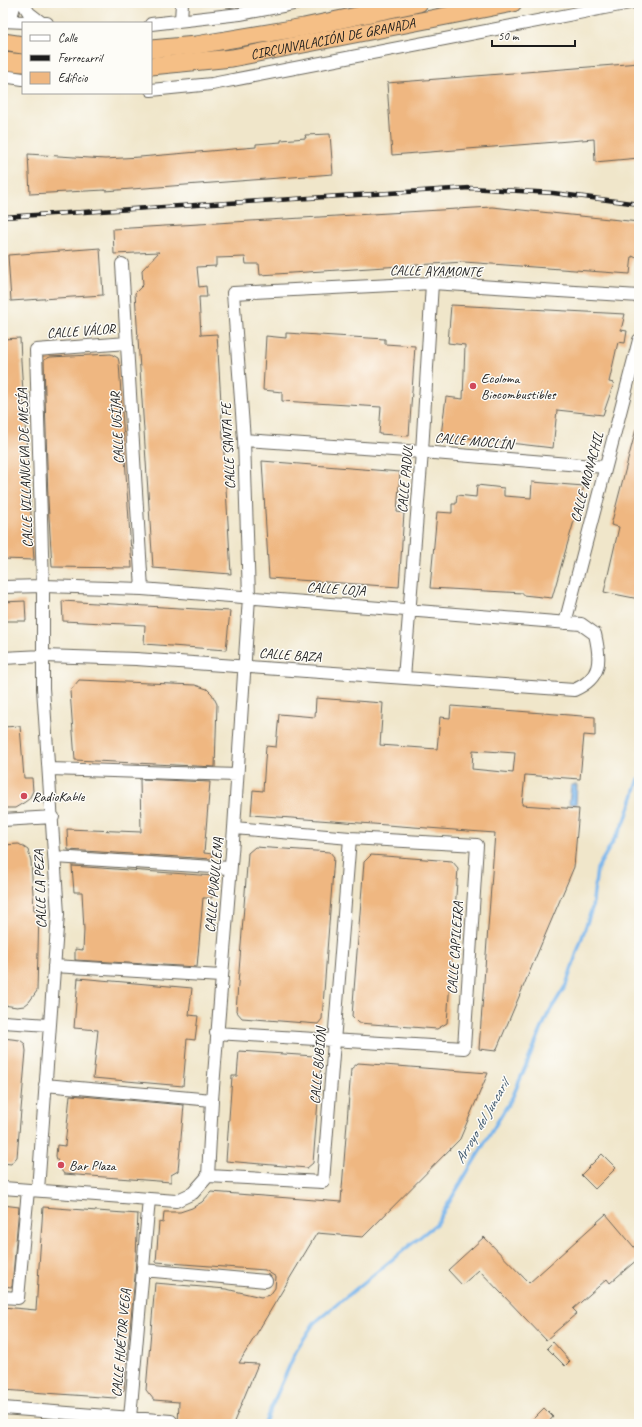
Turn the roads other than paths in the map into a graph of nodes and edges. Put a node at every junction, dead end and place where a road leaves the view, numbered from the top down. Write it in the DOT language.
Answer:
graph roads {
  1 [pos="15,3"];
  2 [pos="22,3"];
  3 [pos="182,3"];
  4 [pos="298,3"];
  5 [pos="419,3"];
  6 [pos="513,3"];
  7 [pos="630,3"];
  8 [pos="181,20"];
  9 [pos="6,21"];
  10 [pos="24,22"];
  11 [pos="41,22"];
  12 [pos="152,24"];
  13 [pos="3,42"];
  14 [pos="22,45"];
  15 [pos="152,49"];
  16 [pos="3,61"];
  17 [pos="22,63"];
  18 [pos="152,66"];
  19 [pos="3,76"];
  20 [pos="22,79"];
  21 [pos="152,90"];
  22 [pos="122,264"];
  23 [pos="432,283"];
  24 [pos="233,293"];
  25 [pos="639,296"];
  26 [pos="639,340"];
  27 [pos="127,343"];
  28 [pos="36,350"];
  29 [pos="244,440"];
  30 [pos="422,452"];
  31 [pos="605,467"];
  32 [pos="43,586"];
  33 [pos="3,587"];
  34 [pos="142,589"];
  35 [pos="249,597"];
  36 [pos="408,610"];
  37 [pos="565,623"];
  38 [pos="43,656"];
  39 [pos="3,658"];
  40 [pos="244,667"];
  41 [pos="404,678"];
  42 [pos="574,690"];
  43 [pos="50,769"];
  44 [pos="237,775"];
  45 [pos="53,817"];
  46 [pos="3,820"];
  47 [pos="234,828"];
  48 [pos="350,838"];
  49 [pos="55,857"];
  50 [pos="229,868"];
  51 [pos="54,966"];
  52 [pos="221,976"];
  53 [pos="3,1022"];
  54 [pos="49,1025"];
  55 [pos="216,1033"];
  56 [pos="335,1040"];
  57 [pos="45,1085"];
  58 [pos="212,1100"];
  59 [pos="208,1176"];
  60 [pos="3,1188"];
  61 [pos="33,1190"];
  62 [pos="149,1199"];
  63 [pos="143,1270"];
  64 [pos="266,1282"];
  65 [pos="3,1298"];
  66 [pos="3,1408"];
  67 [pos="130,1418"];
  68 [pos="171,1421"];
  1 -- 9 [label="street"];
  2 -- 11 [label="street"];
  3 -- 8 [label="street"];
  4 -- 8 [label="street"];
  5 -- 15 [label="highway, CIRCUNVALACIÓN DE GRANADA"];
  6 -- 18 [label="highway, CIRCUNVALACIÓN DE GRANADA"];
  7 -- 21 [label="street"];
  8 -- 12 [label="street"];
  9 -- 10 [label="street"];
  13 -- 14 [label="highway"];
  16 -- 17 [label="highway"];
  19 -- 20 [label="street"];
  22 -- 27 [label="street, CALLE UGÍJAR"];
  23 -- 24 [label="street, CALLE AYAMONTE"];
  23 -- 25 [label="street, CALLE AYAMONTE"];
  23 -- 30 [label="street, CALLE PADUL"];
  24 -- 29 [label="street, CALLE SANTA FE"];
  26 -- 31 [label="street, CALLE MONACHIL"];
  27 -- 28 [label="street, CALLE VÁLOR"];
  27 -- 34 [label="street, CALLE UGÍJAR"];
  28 -- 32 [label="street, CALLE VILLANUEVA DE MESÍA"];
  29 -- 30 [label="street, CALLE MOCLÍN"];
  29 -- 35 [label="street, CALLE SANTA FE"];
  30 -- 31 [label="street, CALLE MOCLÍN"];
  30 -- 36 [label="street, CALLE PADUL"];
  31 -- 37 [label="street, CALLE MONACHIL"];
  32 -- 33 [label="street, CALLE LOJA"];
  32 -- 34 [label="street, CALLE LOJA"];
  32 -- 38 [label="street, CALLE LA PEZA"];
  34 -- 35 [label="street, CALLE LOJA"];
  35 -- 36 [label="street, CALLE LOJA"];
  35 -- 40 [label="street, CALLE PURULLENA"];
  36 -- 37 [label="street, CALLE LOJA"];
  36 -- 41 [label="street, CALLE PADUL"];
  37 -- 42 [label="street, CALLE LOJA"];
  38 -- 39 [label="street, CALLE BAZA"];
  38 -- 40 [label="street, CALLE BAZA"];
  38 -- 43 [label="street, CALLE LA PEZA"];
  40 -- 41 [label="street, CALLE BAZA"];
  40 -- 44 [label="street, CALLE PURULLENA"];
  41 -- 42 [label="street, CALLE BAZA"];
  43 -- 44 [label="street"];
  43 -- 45 [label="street, CALLE LA PEZA"];
  44 -- 47 [label="street, CALLE PURULLENA"];
  45 -- 46 [label="street"];
  45 -- 49 [label="street, CALLE LA PEZA"];
  47 -- 48 [label="street, CALLE CAPILEIRA"];
  47 -- 50 [label="street, CALLE PURULLENA"];
  48 -- 56 [label="street, CALLE BUBIÓN"];
  48 -- 56 [label="street, CALLE CAPILEIRA"];
  49 -- 50 [label="street"];
  49 -- 51 [label="street, CALLE LA PEZA"];
  50 -- 52 [label="street, CALLE PURULLENA"];
  51 -- 52 [label="street"];
  51 -- 54 [label="street, CALLE LA PEZA"];
  52 -- 55 [label="street, CALLE PURULLENA"];
  53 -- 54 [label="street"];
  54 -- 57 [label="street, CALLE LA PEZA"];
  55 -- 56 [label="street, CALLE CAPILEIRA"];
  55 -- 58 [label="street, CALLE PURULLENA"];
  56 -- 59 [label="street, CALLE BUBIÓN"];
  57 -- 58 [label="street"];
  57 -- 61 [label="street, CALLE LA PEZA"];
  58 -- 59 [label="street, CALLE PURULLENA"];
  59 -- 62 [label="street"];
  60 -- 61 [label="street"];
  61 -- 62 [label="street"];
  61 -- 65 [label="street, CALLE LA PEZA"];
  62 -- 63 [label="street, CALLE HUÉTOR VEGA"];
  63 -- 64 [label="street"];
  63 -- 67 [label="street, CALLE HUÉTOR VEGA"];
  66 -- 67 [label="street, CALLE HUÉTOR VEGA"];
  67 -- 68 [label="street, CALLE HUÉTOR VEGA"];
}
